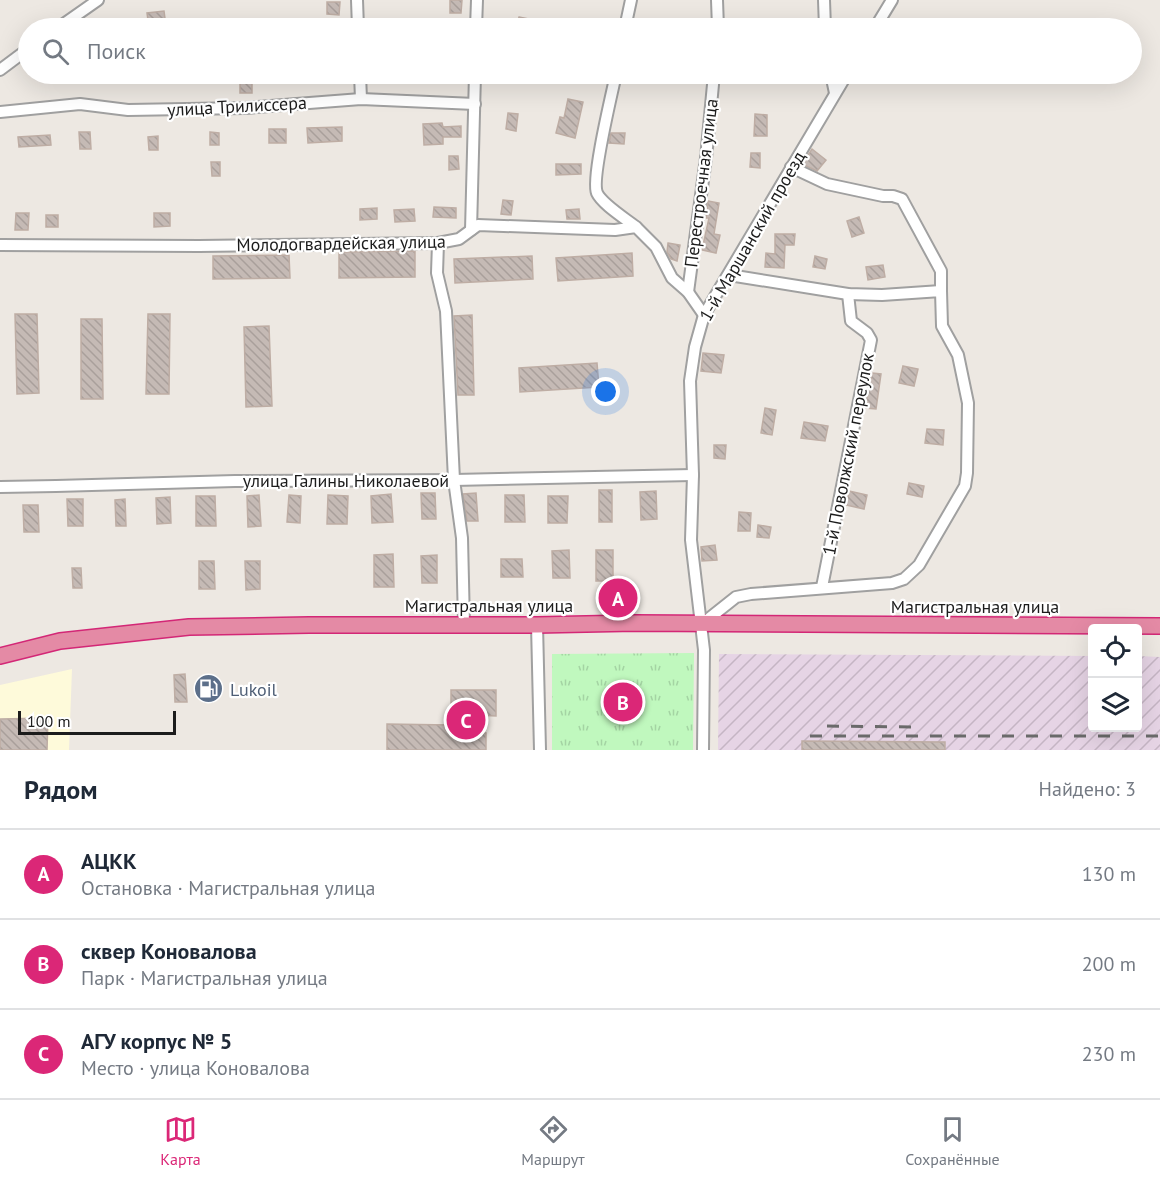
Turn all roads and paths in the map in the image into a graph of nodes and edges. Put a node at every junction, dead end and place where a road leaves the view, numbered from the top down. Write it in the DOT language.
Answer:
graph roads {
  1 [pos="98,0"];
  2 [pos="357,0"];
  3 [pos="477,0"];
  4 [pos="631,0"];
  5 [pos="717,0"];
  6 [pos="824,0"];
  7 [pos="892,0"];
  8 [pos="72,18"];
  9 [pos="358,18"];
  10 [pos="476,18"];
  11 [pos="627,18"];
  12 [pos="718,18"];
  13 [pos="825,18"];
  14 [pos="881,18"];
  15 [pos="18,57"];
  16 [pos="0,70"];
  17 [pos="360,84"];
  18 [pos="476,84"];
  19 [pos="614,84"];
  20 [pos="713,84"];
  21 [pos="833,84"];
  22 [pos="841,84"];
  23 [pos="835,93"];
  24 [pos="361,99"];
  25 [pos="475,104"];
  26 [pos="0,111"];
  27 [pos="791,167"];
  28 [pos="636,227"];
  29 [pos="471,230"];
  30 [pos="438,243"];
  31 [pos="0,245"];
  32 [pos="729,275"];
  33 [pos="940,291"];
  34 [pos="688,292"];
  35 [pos="848,294"];
  36 [pos="704,315"];
  37 [pos="693,475"];
  38 [pos="454,480"];
  39 [pos="0,487"];
  40 [pos="822,587"];
  41 [pos="464,624"];
  42 [pos="701,624"];
  43 [pos="537,625"];
  44 [pos="1160,626"];
  45 [pos="0,656"];
  46 [pos="540,750"];
  47 [pos="703,750"];
  1 -- 8 [label="street"];
  2 -- 9 [label="street"];
  3 -- 10 [label="street"];
  4 -- 11 [label="street"];
  5 -- 12 [label="street"];
  6 -- 13 [label="street"];
  7 -- 14 [label="street"];
  15 -- 16 [label="street"];
  17 -- 24 [label="street"];
  18 -- 25 [label="street"];
  19 -- 28 [label="street"];
  20 -- 34 [label="street, Перестроечная улица"];
  21 -- 23 [label="street"];
  22 -- 23 [label="street, 1-й Маршанский проезд"];
  23 -- 27 [label="street, 1-й Маршанский проезд"];
  24 -- 25 [label="street, улица Трилиссера"];
  24 -- 26 [label="street, улица Трилиссера"];
  25 -- 29 [label="street"];
  27 -- 32 [label="street, 1-й Маршанский проезд"];
  27 -- 33 [label="street"];
  28 -- 29 [label="street, Молодогвардейская улица"];
  28 -- 34 [label="street"];
  29 -- 30 [label="street, Молодогвардейская улица"];
  30 -- 31 [label="street, Молодогвардейская улица"];
  30 -- 38 [label="street"];
  32 -- 35 [label="street"];
  32 -- 36 [label="street, 1-й Маршанский проезд"];
  33 -- 35 [label="street"];
  33 -- 40 [label="street"];
  34 -- 36 [label="street"];
  35 -- 40 [label="street, 1-й Поволжский переулок"];
  36 -- 37 [label="street, 1-й Маршанский проезд"];
  37 -- 38 [label="street, улица Галины Николаевой"];
  37 -- 42 [label="street, 1-й Маршанский проезд"];
  38 -- 39 [label="street, улица Галины Николаевой"];
  38 -- 41 [label="street"];
  40 -- 42 [label="street"];
  41 -- 43 [label="highway, Магистральная улица"];
  41 -- 45 [label="highway, Магистральная улица"];
  42 -- 43 [label="highway, Магистральная улица"];
  42 -- 44 [label="highway, Магистральная улица"];
  42 -- 47 [label="street, 1-й Маршанский проезд"];
  43 -- 46 [label="street"];
}
